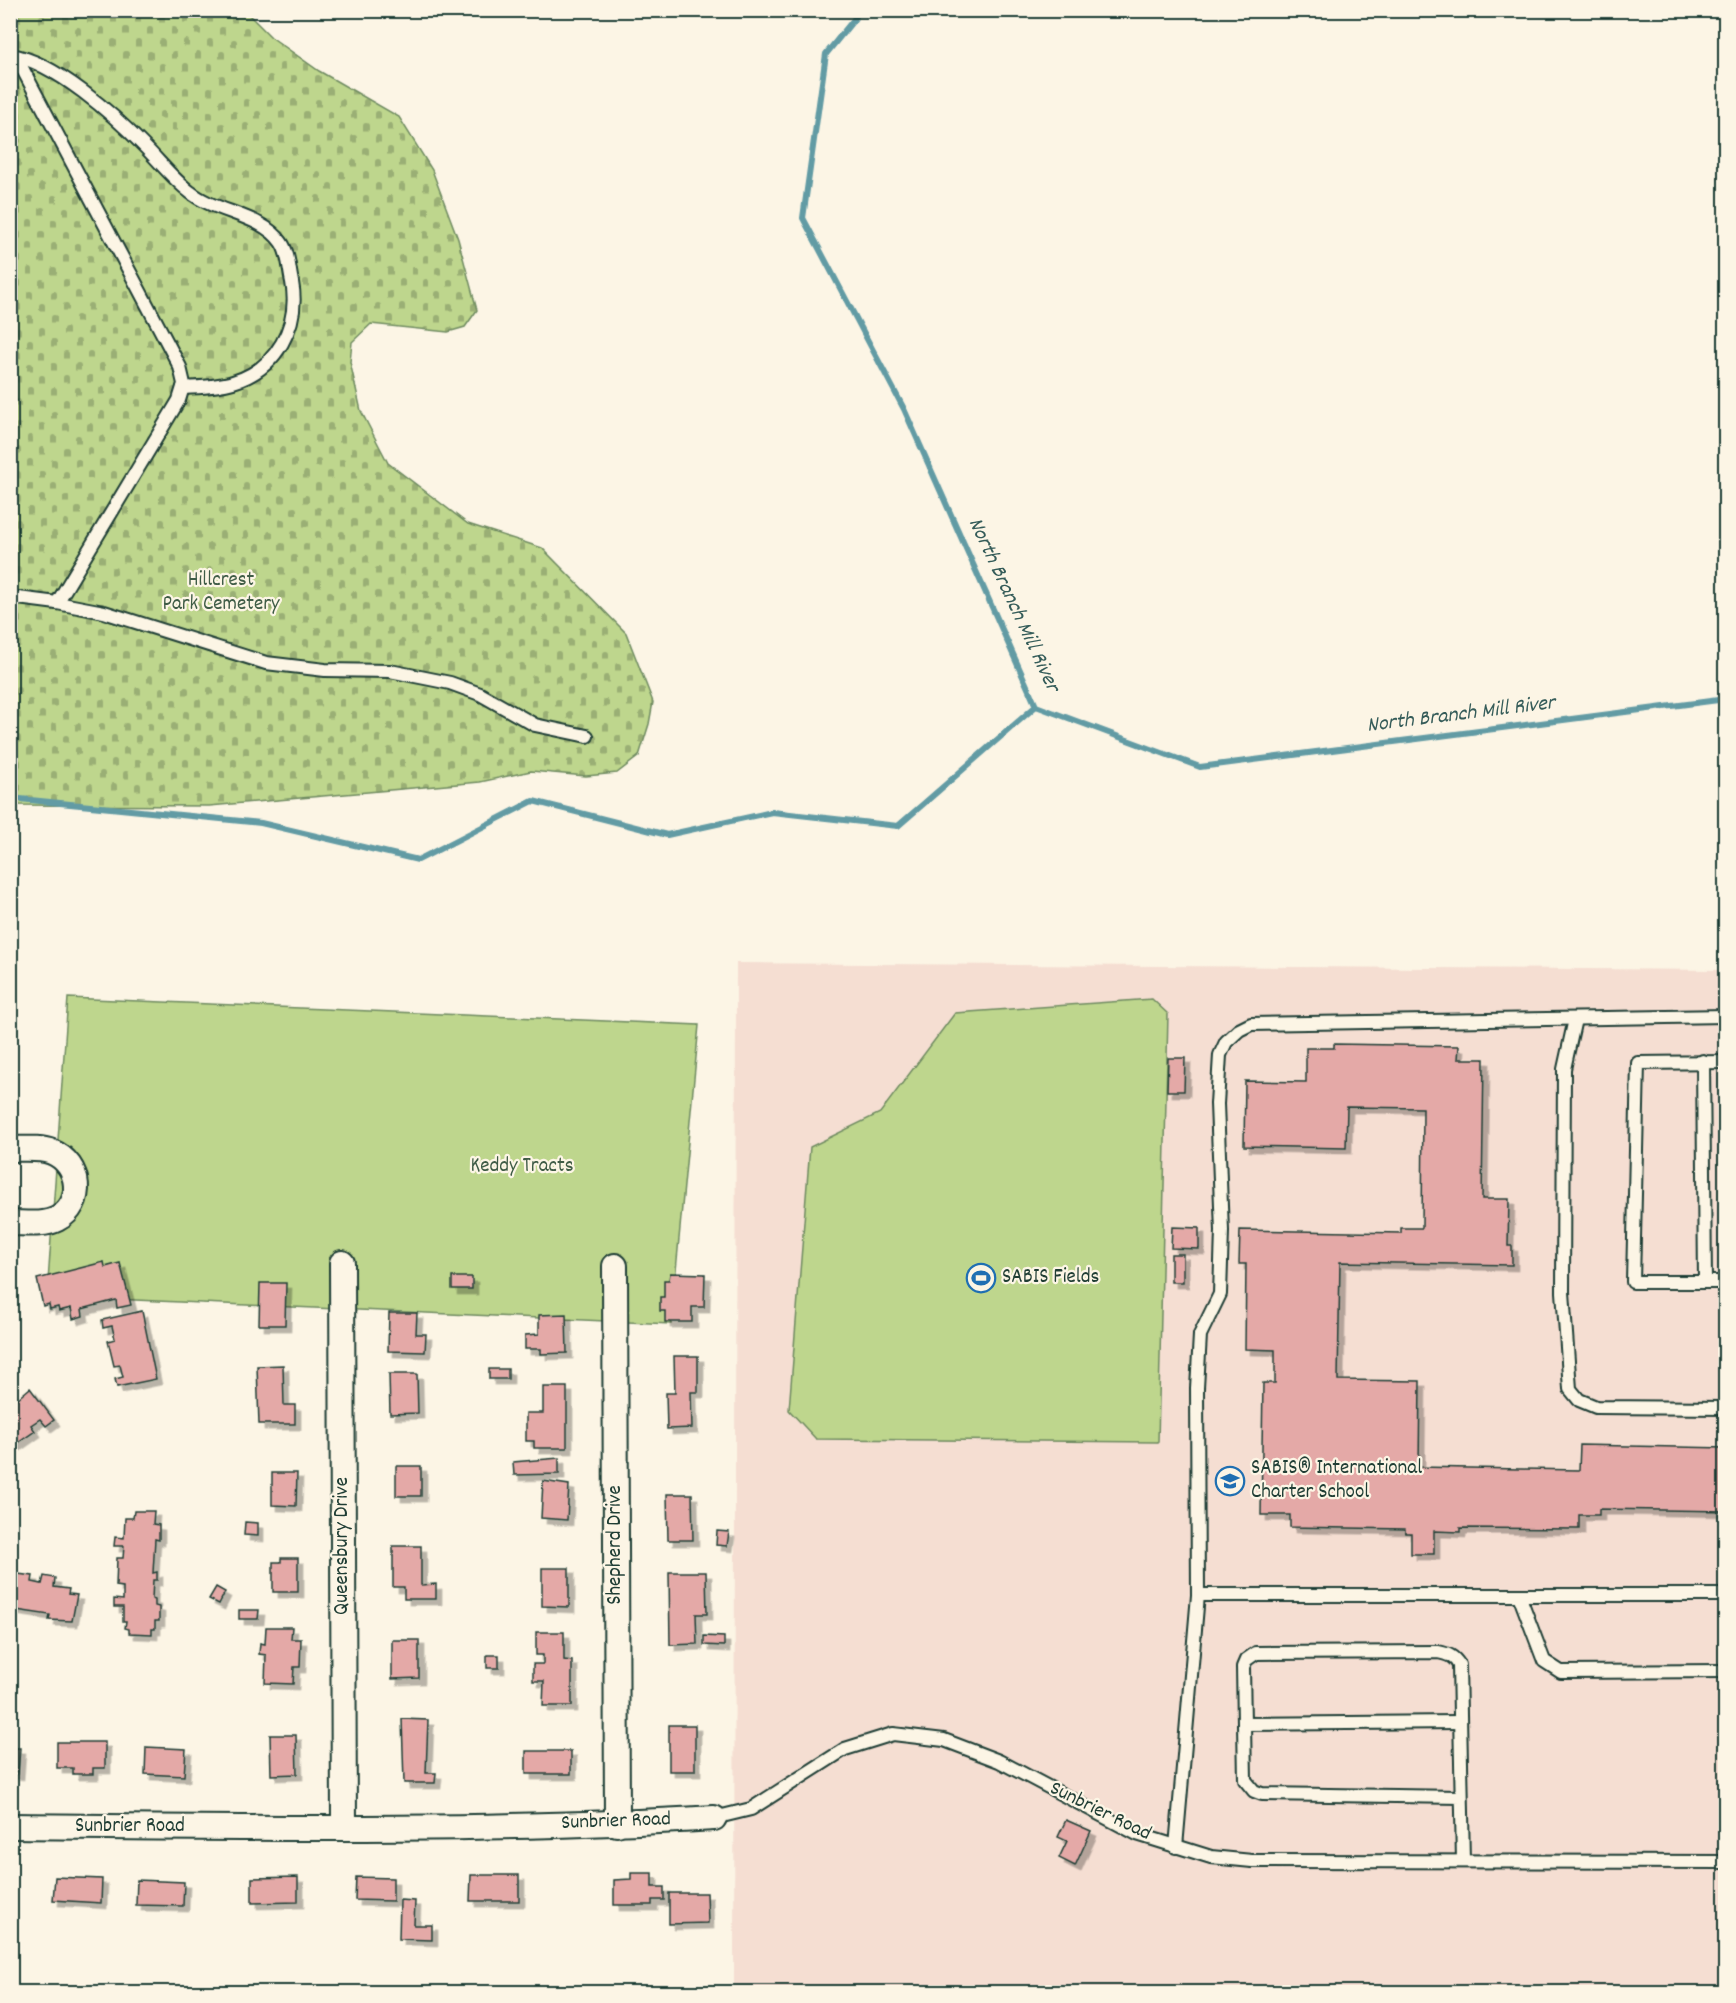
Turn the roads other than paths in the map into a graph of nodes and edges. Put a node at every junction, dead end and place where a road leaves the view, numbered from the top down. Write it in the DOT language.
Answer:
graph roads {
  1 [pos="11,54"];
  2 [pos="183,388"];
  3 [pos="10,597"];
  4 [pos="57,603"];
  5 [pos="587,736"];
  6 [pos="1725,1016"];
  7 [pos="1575,1019"];
  8 [pos="1703,1061"];
  9 [pos="1725,1062"];
  10 [pos="10,1149"];
  11 [pos="10,1223"];
  12 [pos="342,1263"];
  13 [pos="615,1266"];
  14 [pos="1705,1282"];
  15 [pos="1725,1282"];
  16 [pos="1725,1408"];
  17 [pos="1198,1595"];
  18 [pos="1519,1595"];
  19 [pos="1725,1595"];
  20 [pos="1725,1671"];
  21 [pos="1460,1722"];
  22 [pos="1244,1724"];
  23 [pos="1461,1797"];
  24 [pos="714,1818"];
  25 [pos="617,1824"];
  26 [pos="10,1826"];
  27 [pos="344,1828"];
  28 [pos="1176,1847"];
  29 [pos="1463,1862"];
  30 [pos="1725,1862"];
  1 -- 2 [label="lane"];
  1 -- 2 [label="lane"];
  2 -- 4 [label="lane"];
  3 -- 4 [label="lane"];
  4 -- 5 [label="lane"];
  6 -- 7 [label="lane"];
  7 -- 16 [label="lane"];
  7 -- 17 [label="lane"];
  8 -- 9 [label="lane"];
  8 -- 14 [label="lane"];
  8 -- 14 [label="lane"];
  10 -- 11 [label="street"];
  12 -- 27 [label="street, Queensbury Drive"];
  13 -- 25 [label="street, Shepherd Drive"];
  14 -- 15 [label="lane"];
  17 -- 18 [label="lane"];
  17 -- 28 [label="lane"];
  18 -- 19 [label="lane"];
  18 -- 20 [label="lane"];
  21 -- 22 [label="lane"];
  21 -- 22 [label="lane"];
  21 -- 23 [label="lane"];
  22 -- 23 [label="lane"];
  23 -- 29 [label="lane"];
  24 -- 25 [label="street, Sunbrier Road"];
  24 -- 28 [label="lane, Sunbrier Road"];
  25 -- 27 [label="street, Sunbrier Road"];
  26 -- 27 [label="street, Sunbrier Road"];
  28 -- 29 [label="lane, Sunbrier Road"];
  29 -- 30 [label="lane, Sunbrier Road"];
}
